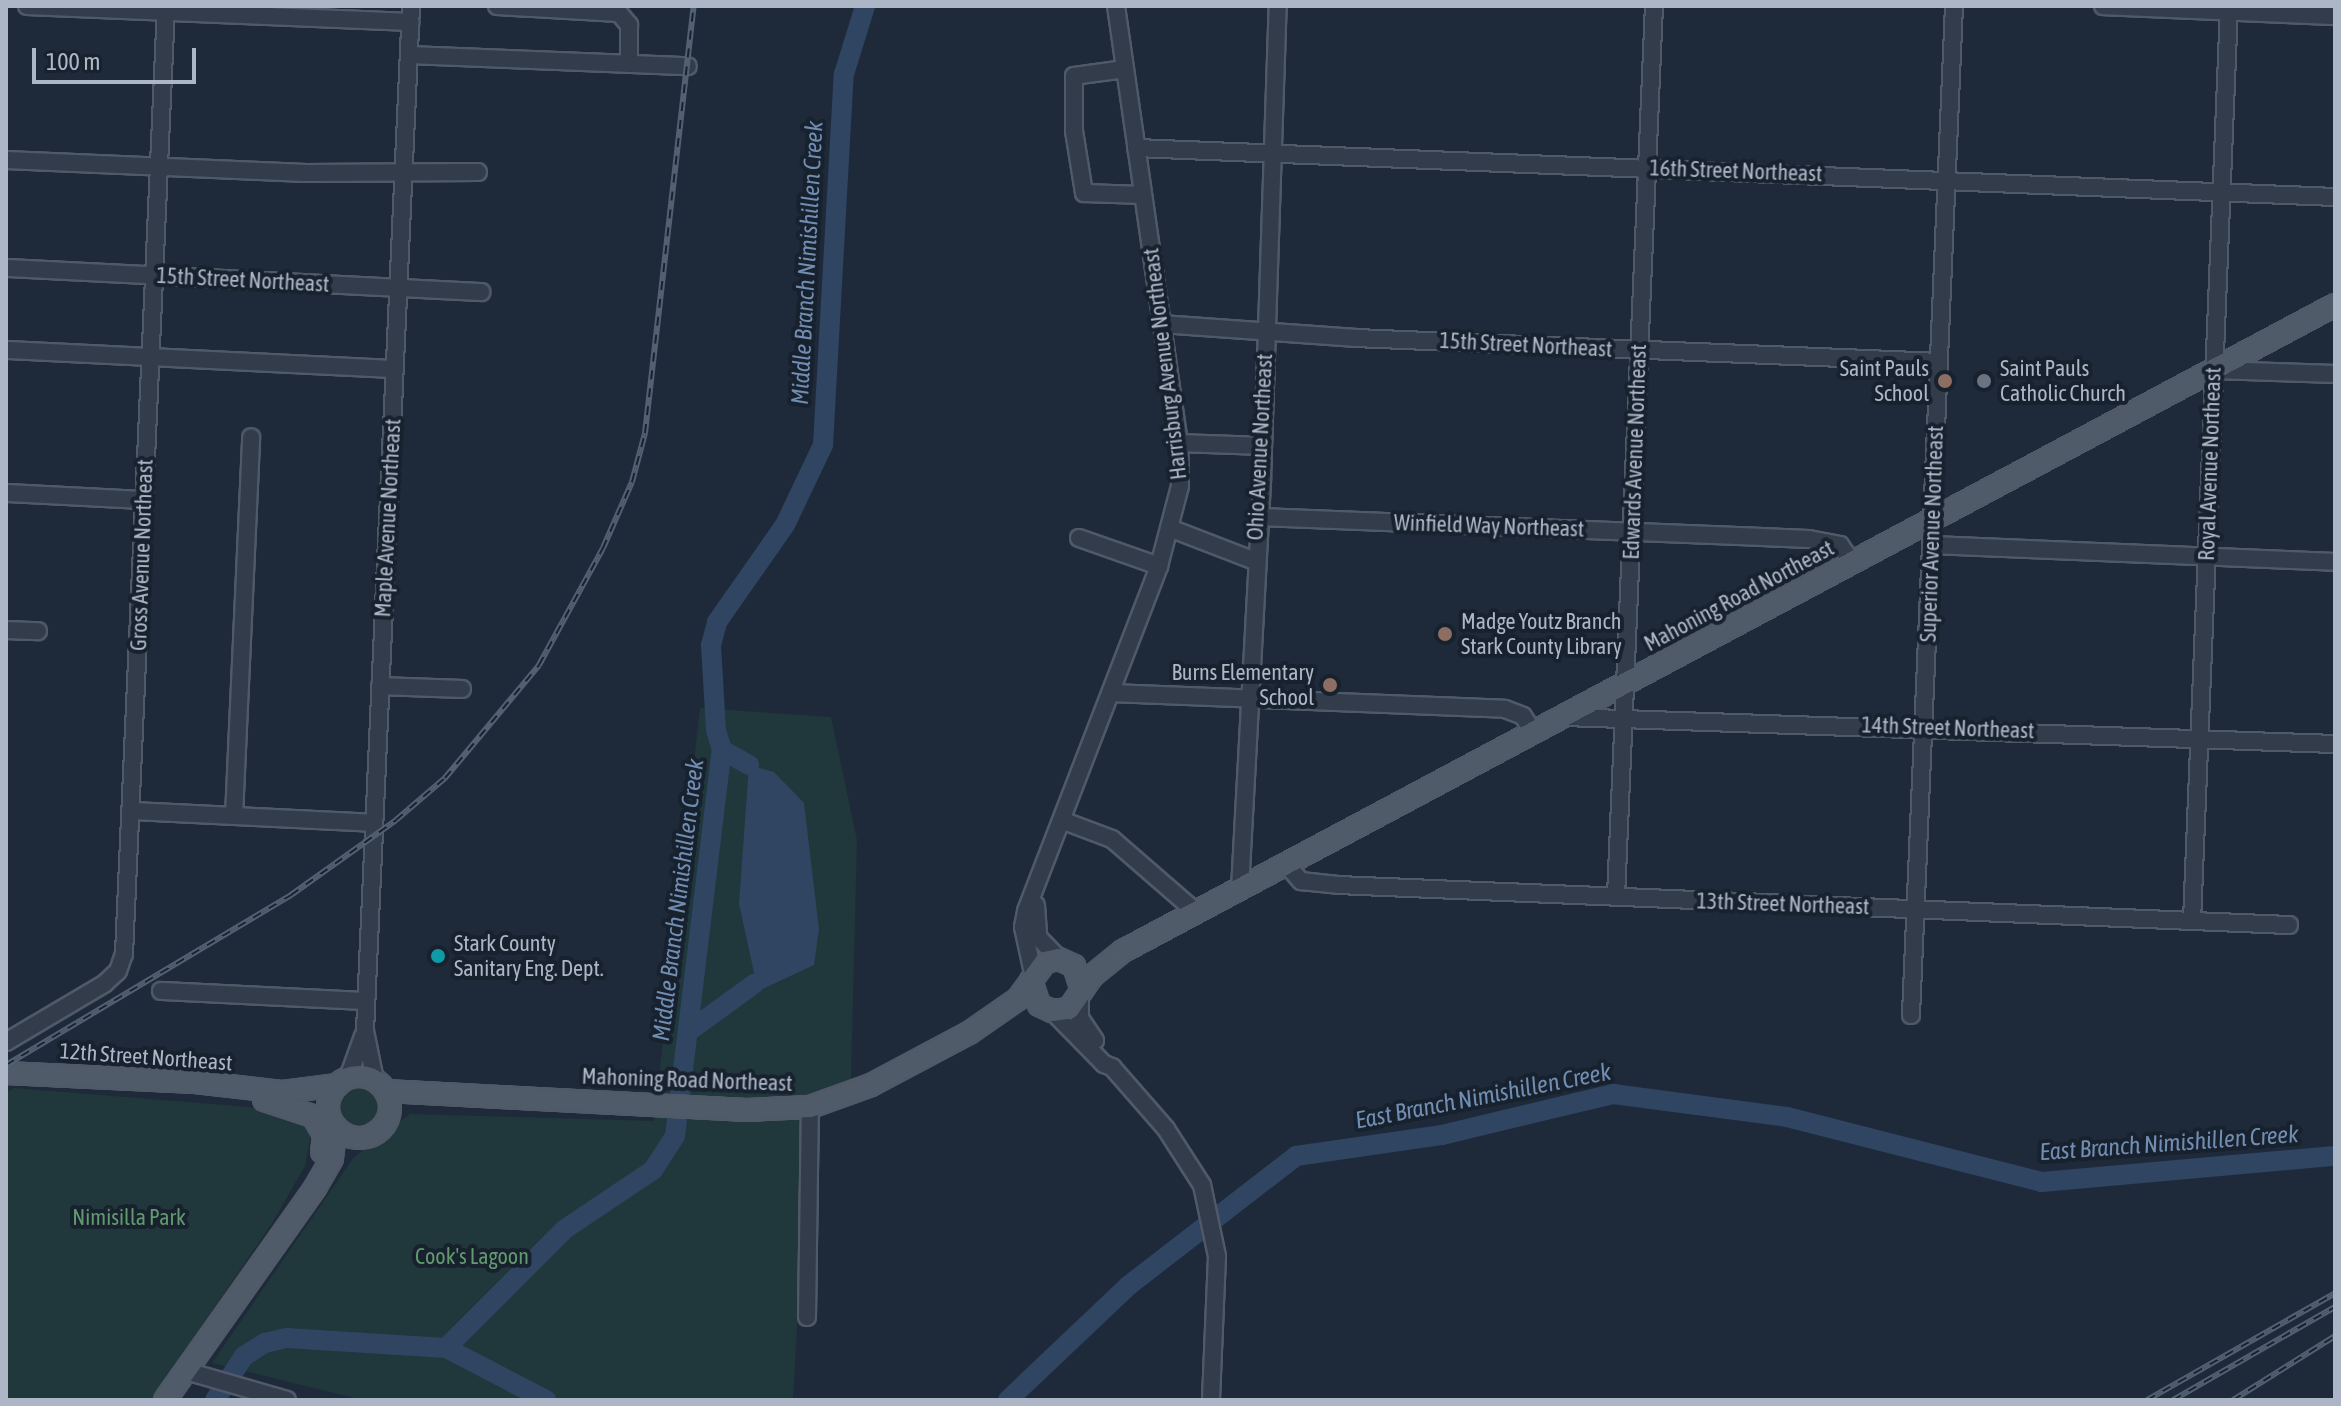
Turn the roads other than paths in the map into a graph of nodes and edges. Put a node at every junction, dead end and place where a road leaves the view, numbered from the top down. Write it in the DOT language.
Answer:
graph roads {
  1 [pos="27,6"];
  2 [pos="497,6"];
  3 [pos="1116,6"];
  4 [pos="1278,6"];
  5 [pos="1654,6"];
  6 [pos="1954,6"];
  7 [pos="2103,6"];
  8 [pos="166,9"];
  9 [pos="2228,9"];
  10 [pos="411,14"];
  11 [pos="2335,16"];
  12 [pos="409,55"];
  13 [pos="629,64"];
  14 [pos="688,66"];
  15 [pos="1125,69"];
  16 [pos="1136,148"];
  17 [pos="1271,153"];
  18 [pos="6,160"];
  19 [pos="159,167"];
  20 [pos="1646,168"];
  21 [pos="403,172"];
  22 [pos="478,172"];
  23 [pos="1946,180"];
  24 [pos="2221,192"];
  25 [pos="1143,195"];
  26 [pos="2335,197"];
  27 [pos="6,268"];
  28 [pos="153,276"];
  29 [pos="398,287"];
  30 [pos="481,292"];
  31 [pos="2335,305"];
  32 [pos="1162,324"];
  33 [pos="1265,332"];
  34 [pos="6,350"];
  35 [pos="1639,350"];
  36 [pos="150,357"];
  37 [pos="1939,362"];
  38 [pos="395,369"];
  39 [pos="2213,369"];
  40 [pos="2335,374"];
  41 [pos="251,437"];
  42 [pos="1179,443"];
  43 [pos="1263,446"];
  44 [pos="6,493"];
  45 [pos="144,500"];
  46 [pos="1260,517"];
  47 [pos="1933,519"];
  48 [pos="1172,529"];
  49 [pos="1632,532"];
  50 [pos="1079,538"];
  51 [pos="1932,545"];
  52 [pos="2206,556"];
  53 [pos="1255,561"];
  54 [pos="1852,562"];
  55 [pos="2335,562"];
  56 [pos="1159,566"];
  57 [pos="6,630"];
  58 [pos="38,631"];
  59 [pos="1626,683"];
  60 [pos="380,686"];
  61 [pos="462,689"];
  62 [pos="1111,693"];
  63 [pos="1246,700"];
  64 [pos="1624,716"];
  65 [pos="1561,717"];
  66 [pos="1924,727"];
  67 [pos="1533,732"];
  68 [pos="2199,739"];
  69 [pos="2335,744"];
  70 [pos="131,811"];
  71 [pos="234,816"];
  72 [pos="1064,821"];
  73 [pos="374,823"];
  74 [pos="1286,864"];
  75 [pos="1240,889"];
  76 [pos="1037,891"];
  77 [pos="1616,897"];
  78 [pos="1916,909"];
  79 [pos="1196,912"];
  80 [pos="2192,921"];
  81 [pos="2289,925"];
  82 [pos="1123,951"];
  83 [pos="1060,960"];
  84 [pos="1032,977"];
  85 [pos="161,991"];
  86 [pos="1081,995"];
  87 [pos="366,1001"];
  88 [pos="1050,1011"];
  89 [pos="1911,1015"];
  90 [pos="365,1031"];
  91 [pos="969,1033"];
  92 [pos="6,1042"];
  93 [pos="1112,1067"];
  94 [pos="6,1073"];
  95 [pos="343,1081"];
  96 [pos="195,1082"];
  97 [pos="380,1086"];
  98 [pos="283,1092"];
  99 [pos="436,1095"];
  100 [pos="810,1107"];
  101 [pos="389,1115"];
  102 [pos="333,1123"];
  103 [pos="359,1137"];
  104 [pos="315,1188"];
  105 [pos="282,1234"];
  106 [pos="807,1317"];
  107 [pos="186,1371"];
  108 [pos="165,1400"];
  109 [pos="287,1400"];
  110 [pos="1211,1400"];
  1 -- 8 [label="street"];
  2 -- 13 [label="street"];
  3 -- 15 [label="street, Harrisburg Avenue Northeast"];
  4 -- 17 [label="street, Ohio Avenue Northeast"];
  5 -- 20 [label="street, Edwards Avenue Northeast"];
  6 -- 23 [label="street, Superior Avenue Northeast"];
  7 -- 9 [label="street"];
  8 -- 10 [label="street"];
  8 -- 19 [label="street, Gross Avenue Northeast"];
  9 -- 11 [label="street"];
  9 -- 24 [label="street, Royal Avenue Northeast"];
  10 -- 12 [label="street, Maple Avenue Northeast"];
  12 -- 13 [label="street"];
  12 -- 21 [label="street, Maple Avenue Northeast"];
  13 -- 14 [label="street"];
  15 -- 16 [label="street, Harrisburg Avenue Northeast"];
  15 -- 25 [label="street"];
  16 -- 17 [label="street, 16th Street Northeast"];
  16 -- 25 [label="street, Harrisburg Avenue Northeast"];
  17 -- 20 [label="street, 16th Street Northeast"];
  17 -- 33 [label="street, Ohio Avenue Northeast"];
  18 -- 19 [label="street"];
  19 -- 21 [label="street"];
  19 -- 28 [label="street, Gross Avenue Northeast"];
  20 -- 23 [label="street, 16th Street Northeast"];
  20 -- 35 [label="street, Edwards Avenue Northeast"];
  21 -- 22 [label="street"];
  21 -- 29 [label="street, Maple Avenue Northeast"];
  23 -- 24 [label="street, 16th Street Northeast"];
  23 -- 37 [label="street, Superior Avenue Northeast"];
  24 -- 26 [label="street, 16th Street Northeast"];
  24 -- 39 [label="street, Royal Avenue Northeast"];
  25 -- 32 [label="street, Harrisburg Avenue Northeast"];
  27 -- 28 [label="street, 15th Street Northeast"];
  28 -- 29 [label="street, 15th Street Northeast"];
  28 -- 36 [label="street, Gross Avenue Northeast"];
  29 -- 30 [label="street, 15th Street Northeast"];
  29 -- 38 [label="street, Maple Avenue Northeast"];
  31 -- 39 [label="main road, Mahoning Road Northeast"];
  32 -- 33 [label="street, 15th Street Northeast"];
  32 -- 42 [label="street, Harrisburg Avenue Northeast"];
  33 -- 35 [label="street, 15th Street Northeast"];
  33 -- 43 [label="street, Ohio Avenue Northeast"];
  34 -- 36 [label="street"];
  35 -- 37 [label="street, 15th Street Northeast"];
  35 -- 49 [label="street, Edwards Avenue Northeast"];
  36 -- 38 [label="street"];
  36 -- 45 [label="street, Gross Avenue Northeast"];
  37 -- 47 [label="street, Superior Avenue Northeast"];
  38 -- 60 [label="street, Maple Avenue Northeast"];
  39 -- 40 [label="street"];
  39 -- 47 [label="main road, Mahoning Road Northeast"];
  39 -- 52 [label="street, Royal Avenue Northeast"];
  41 -- 71 [label="street"];
  42 -- 43 [label="street"];
  42 -- 48 [label="street, Harrisburg Avenue Northeast"];
  43 -- 46 [label="street, Ohio Avenue Northeast"];
  44 -- 45 [label="street"];
  45 -- 70 [label="street, Gross Avenue Northeast"];
  46 -- 49 [label="street, Winfield Way Northeast"];
  46 -- 53 [label="street, Ohio Avenue Northeast"];
  47 -- 51 [label="street, Superior Avenue Northeast"];
  47 -- 54 [label="main road, Mahoning Road Northeast"];
  48 -- 53 [label="street"];
  48 -- 56 [label="street, Harrisburg Avenue Northeast"];
  49 -- 54 [label="street, Winfield Way Northeast"];
  49 -- 59 [label="street, Edwards Avenue Northeast"];
  50 -- 56 [label="street"];
  51 -- 52 [label="street"];
  51 -- 66 [label="street, Superior Avenue Northeast"];
  52 -- 55 [label="street"];
  52 -- 68 [label="street, Royal Avenue Northeast"];
  53 -- 63 [label="street, Ohio Avenue Northeast"];
  54 -- 59 [label="main road, Mahoning Road Northeast"];
  56 -- 62 [label="street, Harrisburg Avenue Northeast"];
  57 -- 58 [label="street"];
  59 -- 64 [label="street, Edwards Avenue Northeast"];
  59 -- 65 [label="main road, Mahoning Road Northeast"];
  60 -- 61 [label="street"];
  60 -- 73 [label="street, Maple Avenue Northeast"];
  62 -- 63 [label="street"];
  62 -- 72 [label="street, Harrisburg Avenue Northeast"];
  63 -- 67 [label="street"];
  63 -- 75 [label="street, Ohio Avenue Northeast"];
  64 -- 65 [label="street, 14th Street Northeast"];
  64 -- 66 [label="street, 14th Street Northeast"];
  64 -- 77 [label="street, Edwards Avenue Northeast"];
  65 -- 67 [label="main road, Mahoning Road Northeast"];
  66 -- 68 [label="street, 14th Street Northeast"];
  66 -- 78 [label="street, Superior Avenue Northeast"];
  67 -- 74 [label="main road, Mahoning Road Northeast"];
  68 -- 69 [label="street, 14th Street Northeast"];
  68 -- 80 [label="street, Royal Avenue Northeast"];
  70 -- 71 [label="street"];
  70 -- 92 [label="street, Gross Avenue Northeast"];
  71 -- 73 [label="street"];
  72 -- 76 [label="street, Harrisburg Avenue Northeast"];
  72 -- 79 [label="street"];
  73 -- 87 [label="street, Maple Avenue Northeast"];
  74 -- 75 [label="main road, Mahoning Road Northeast"];
  74 -- 77 [label="street, 13th Street Northeast"];
  75 -- 79 [label="main road, Mahoning Road Northeast"];
  76 -- 83 [label="street, Harrisburg Avenue Northeast"];
  76 -- 84 [label="street, Harrisburg Avenue Northeast"];
  77 -- 78 [label="street, 13th Street Northeast"];
  78 -- 80 [label="street, 13th Street Northeast"];
  78 -- 89 [label="street, Superior Avenue Northeast"];
  79 -- 82 [label="main road, Mahoning Road Northeast"];
  80 -- 81 [label="street, 13th Street Northeast"];
  82 -- 83 [label="main road, Mahoning Road Northeast"];
  82 -- 86 [label="main road, Mahoning Road Northeast"];
  83 -- 84 [label="main road"];
  83 -- 86 [label="main road"];
  84 -- 88 [label="main road"];
  84 -- 91 [label="main road, Mahoning Road Northeast"];
  85 -- 87 [label="street"];
  86 -- 88 [label="main road"];
  86 -- 93 [label="street"];
  87 -- 90 [label="street, Maple Avenue Northeast"];
  88 -- 91 [label="main road, Mahoning Road Northeast"];
  88 -- 93 [label="street"];
  90 -- 95 [label="street, Maple Avenue Northeast"];
  90 -- 97 [label="street, Maple Avenue Northeast"];
  91 -- 100 [label="main road, Mahoning Road Northeast"];
  93 -- 110 [label="street"];
  94 -- 96 [label="main road, 12th Street Northeast"];
  95 -- 97 [label="main road"];
  95 -- 98 [label="main road, 12th Street Northeast"];
  95 -- 102 [label="main road"];
  96 -- 98 [label="main road, 12th Street Northeast"];
  96 -- 105 [label="main road"];
  97 -- 99 [label="main road, Mahoning Road Northeast"];
  97 -- 101 [label="main road"];
  98 -- 102 [label="main road, 12th Street Northeast"];
  99 -- 100 [label="main road, Mahoning Road Northeast"];
  99 -- 101 [label="main road, Mahoning Road Northeast"];
  100 -- 106 [label="street"];
  101 -- 103 [label="main road"];
  102 -- 103 [label="main road"];
  102 -- 104 [label="main road"];
  103 -- 104 [label="main road"];
  104 -- 105 [label="main road"];
  105 -- 107 [label="main road"];
  107 -- 108 [label="main road"];
  107 -- 109 [label="street"];
}
